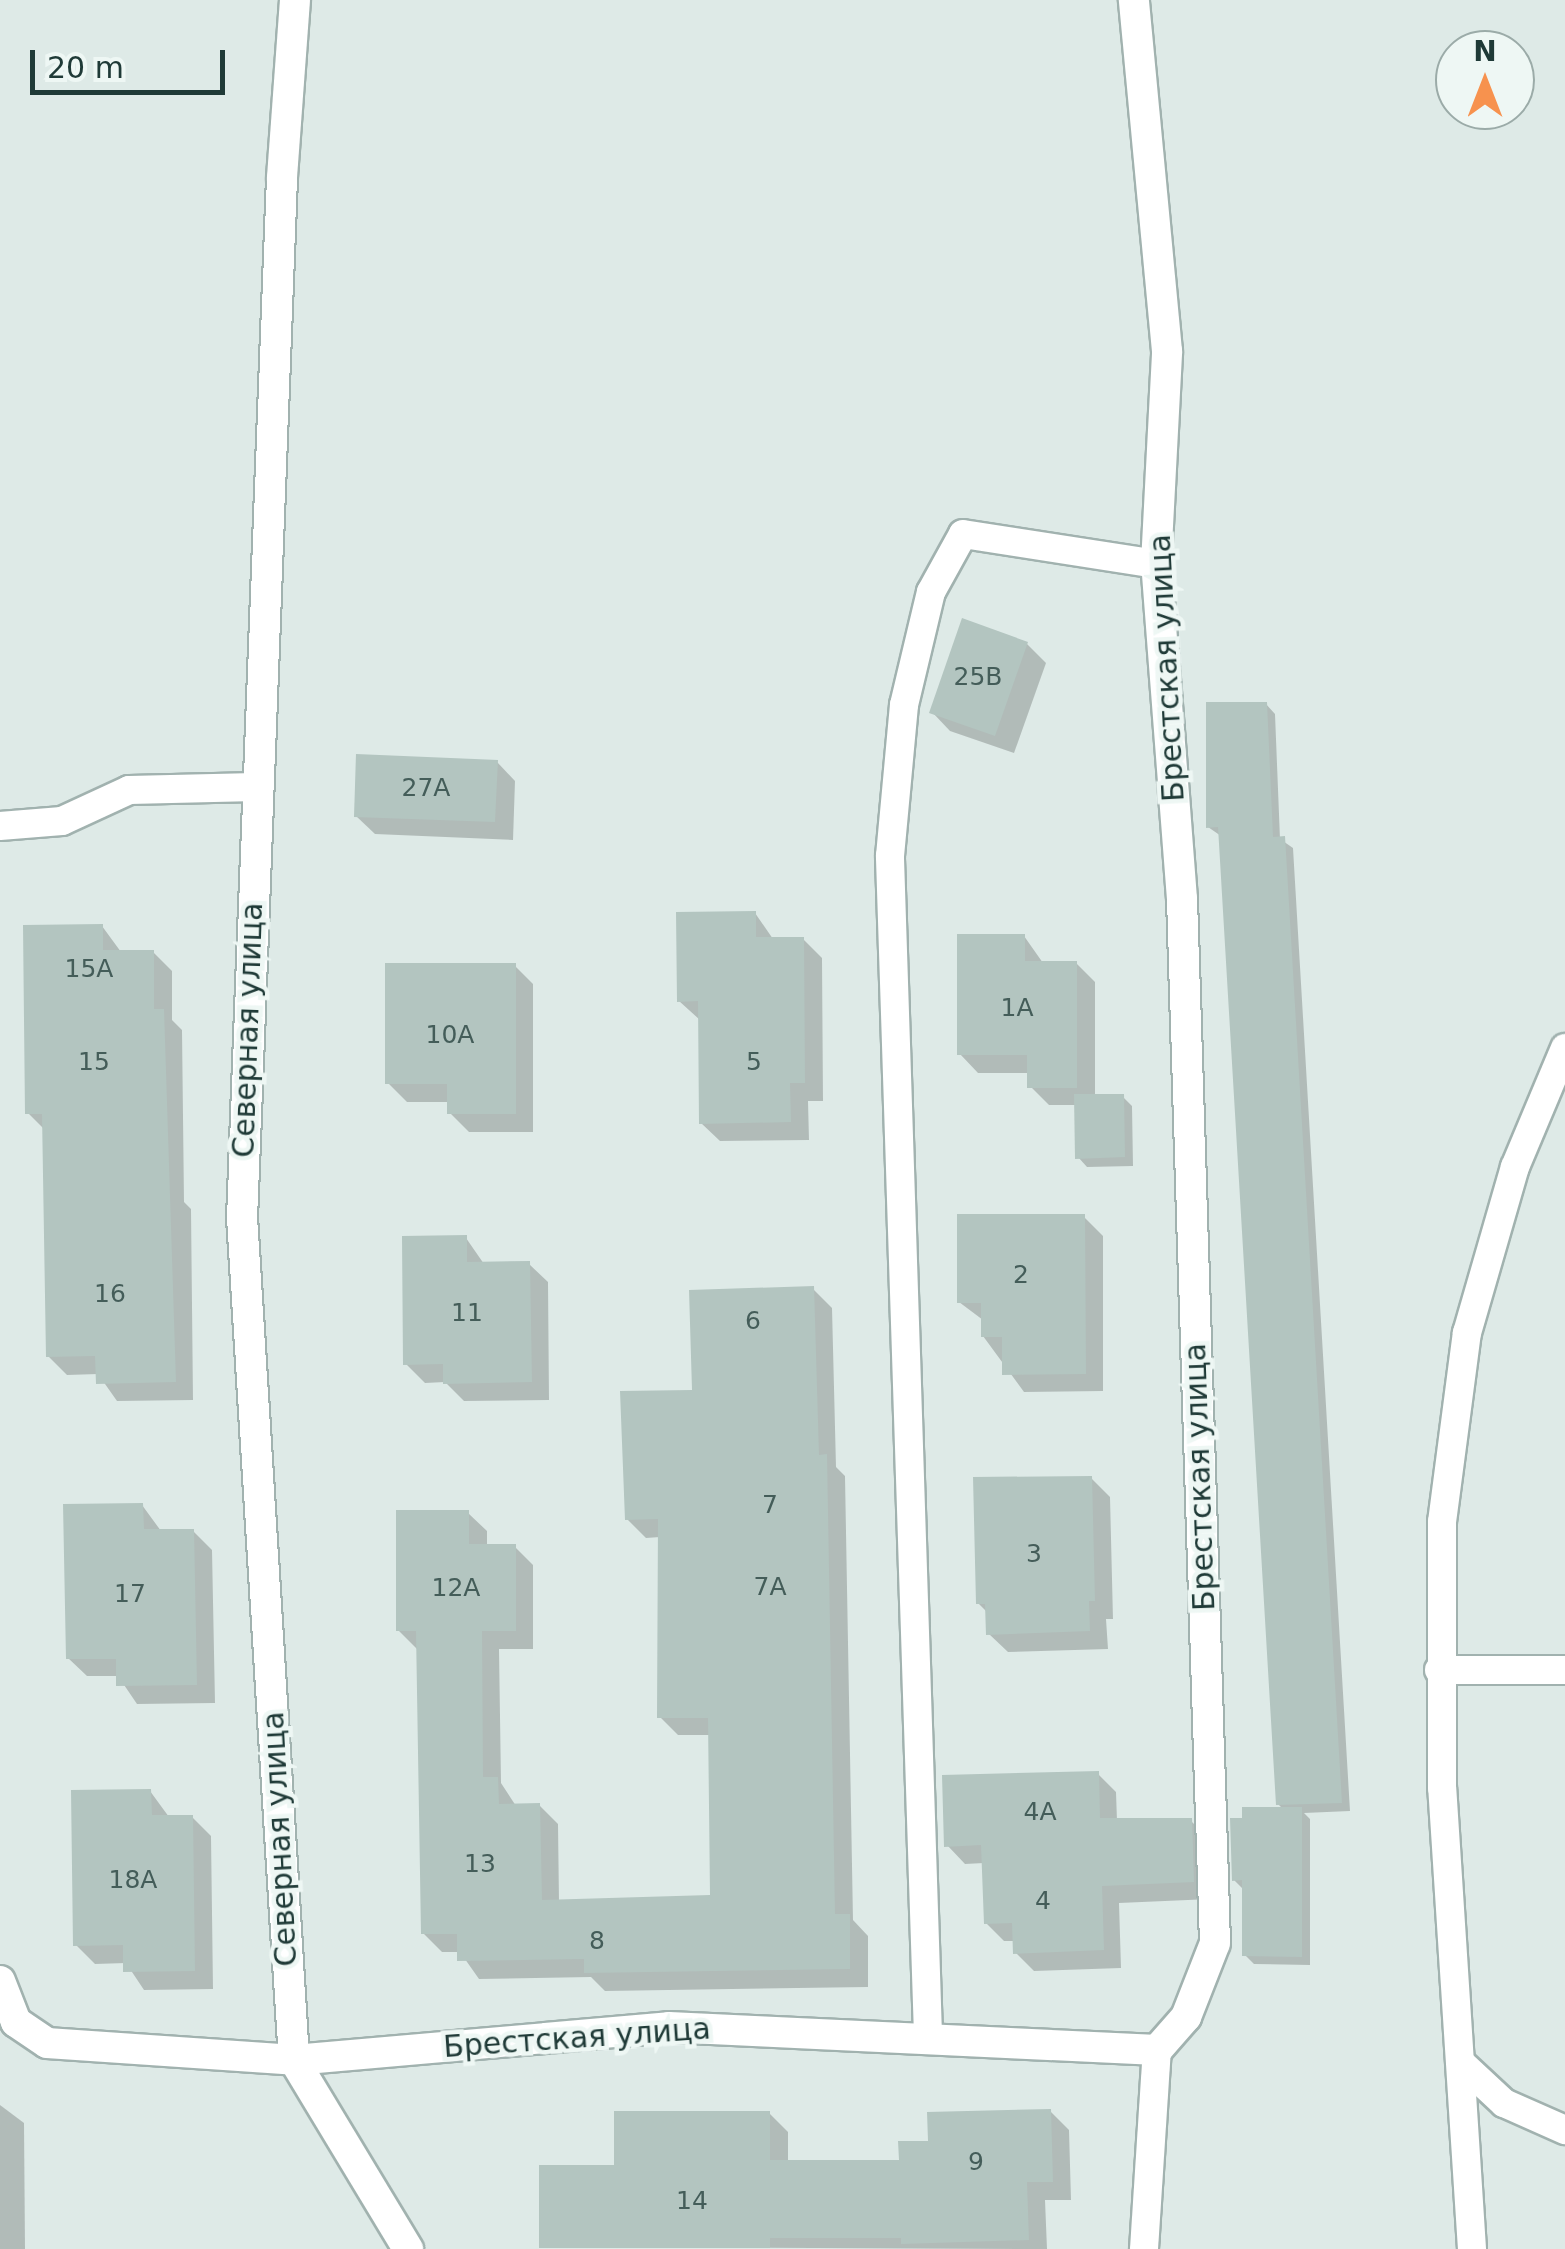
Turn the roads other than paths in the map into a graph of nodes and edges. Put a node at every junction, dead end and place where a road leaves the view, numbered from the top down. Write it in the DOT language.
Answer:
graph roads {
  1 [pos="296,0"];
  2 [pos="1134,0"];
  3 [pos="1156,564"];
  4 [pos="256,787"];
  5 [pos="0,826"];
  6 [pos="1565,1048"];
  7 [pos="1439,1670"];
  8 [pos="1565,1670"];
  9 [pos="0,1981"];
  10 [pos="8,2022"];
  11 [pos="928,2036"];
  12 [pos="1157,2050"];
  13 [pos="281,2059"];
  14 [pos="1461,2063"];
  15 [pos="1565,2130"];
  16 [pos="408,2249"];
  17 [pos="1144,2249"];
  18 [pos="1472,2249"];
  1 -- 4 [label="street, Северная улица"];
  2 -- 3 [label="street, Брестская улица"];
  3 -- 11 [label="lane"];
  3 -- 12 [label="street, Брестская улица"];
  4 -- 5 [label="lane"];
  4 -- 13 [label="street, Северная улица"];
  6 -- 7 [label="lane"];
  7 -- 8 [label="lane"];
  7 -- 14 [label="lane"];
  9 -- 10 [label="street"];
  10 -- 13 [label="street, Брестская улица"];
  11 -- 12 [label="street, Брестская улица"];
  11 -- 13 [label="street, Брестская улица"];
  12 -- 17 [label="lane"];
  13 -- 16 [label="street"];
  14 -- 15 [label="lane"];
  14 -- 18 [label="lane"];
}
